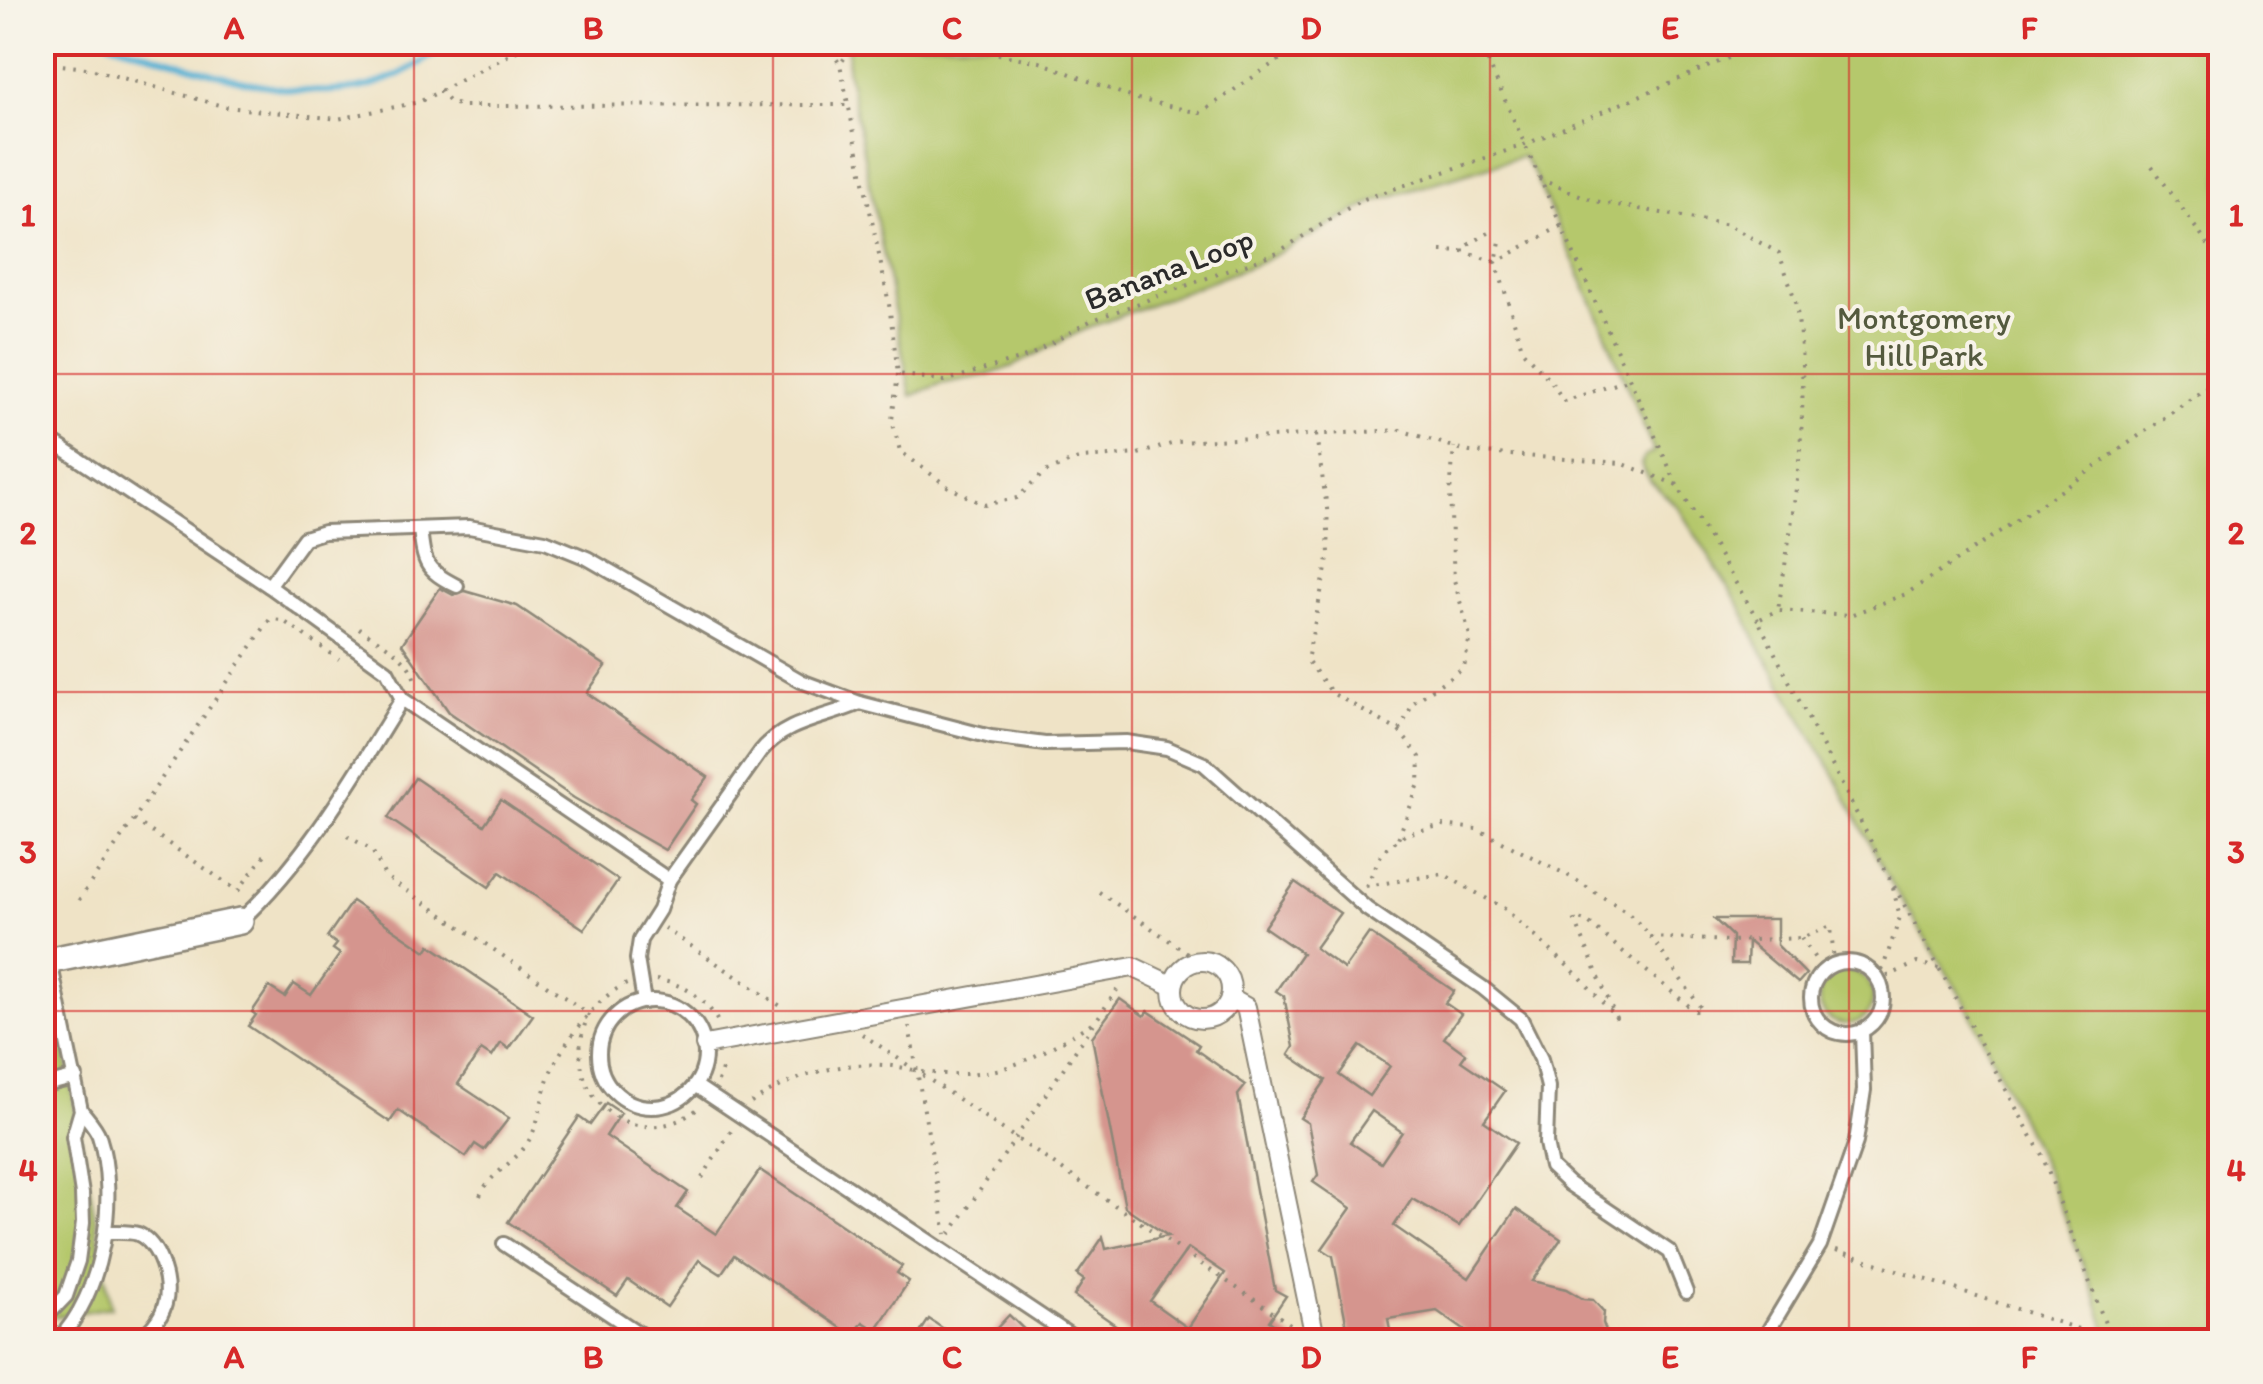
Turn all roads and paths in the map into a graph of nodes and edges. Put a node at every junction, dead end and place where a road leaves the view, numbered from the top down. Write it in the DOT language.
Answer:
graph roads {
  1 [pos="534,42"];
  2 [pos="825,42"];
  3 [pos="856,42"];
  4 [pos="936,42"];
  5 [pos="1326,42"];
  6 [pos="1479,42"];
  7 [pos="1766,42"];
  8 [pos="42,63"];
  9 [pos="840,64"];
  10 [pos="439,92"];
  11 [pos="848,105"];
  12 [pos="1524,146"];
  13 [pos="2152,166"];
  14 [pos="1540,179"];
  15 [pos="1560,226"];
  16 [pos="1490,232"];
  17 [pos="1502,236"];
  18 [pos="1441,251"];
  19 [pos="1463,252"];
  20 [pos="1496,262"];
  21 [pos="2220,262"];
  22 [pos="898,374"];
  23 [pos="2220,378"];
  24 [pos="1630,379"];
  25 [pos="42,435"];
  26 [pos="1316,436"];
  27 [pos="1454,447"];
  28 [pos="1678,486"];
  29 [pos="420,529"];
  30 [pos="269,586"];
  31 [pos="457,586"];
  32 [pos="1778,610"];
  33 [pos="1758,620"];
  34 [pos="346,664"];
  35 [pos="402,698"];
  36 [pos="860,704"];
  37 [pos="1399,730"];
  38 [pos="134,820"];
  39 [pos="347,836"];
  40 [pos="1397,841"];
  41 [pos="270,849"];
  42 [pos="1890,879"];
  43 [pos="669,880"];
  44 [pos="1366,886"];
  45 [pos="1346,890"];
  46 [pos="1099,892"];
  47 [pos="79,900"];
  48 [pos="652,920"];
  49 [pos="240,921"];
  50 [pos="1651,936"];
  51 [pos="1801,938"];
  52 [pos="1198,961"];
  53 [pos="46,962"];
  54 [pos="1828,966"];
  55 [pos="1133,967"];
  56 [pos="1940,968"];
  57 [pos="641,980"];
  58 [pos="1879,980"];
  59 [pos="1173,986"];
  60 [pos="1230,998"];
  61 [pos="644,1002"];
  62 [pos="906,1009"];
  63 [pos="589,1014"];
  64 [pos="841,1020"];
  65 [pos="1095,1021"];
  66 [pos="810,1026"];
  67 [pos="1862,1031"];
  68 [pos="714,1042"];
  69 [pos="917,1071"];
  70 [pos="76,1077"];
  71 [pos="42,1086"];
  72 [pos="696,1086"];
  73 [pos="711,1095"];
  74 [pos="81,1110"];
  75 [pos="740,1115"];
  76 [pos="1015,1138"];
  77 [pos="702,1178"];
  78 [pos="480,1196"];
  79 [pos="106,1232"];
  80 [pos="504,1244"];
  81 [pos="1820,1245"];
  82 [pos="1686,1292"];
  83 [pos="45,1318"];
  84 [pos="61,1340"];
  85 [pos="1763,1340"];
  86 [pos="2112,1340"];
  87 [pos="1316,1341"];
  88 [pos="137,1342"];
  89 [pos="652,1342"];
  90 [pos="1080,1342"];
  1 -- 10 [label="path"];
  2 -- 9 [label="path"];
  3 -- 9 [label="path"];
  4 -- 5 [label="path"];
  6 -- 12 [label="path"];
  7 -- 12 [label="path, Banana Loop"];
  8 -- 10 [label="path"];
  9 -- 11 [label="path"];
  10 -- 11 [label="path"];
  11 -- 22 [label="path"];
  12 -- 14 [label="path"];
  12 -- 22 [label="path, Banana Loop"];
  13 -- 21 [label="path"];
  14 -- 15 [label="path"];
  14 -- 32 [label="path"];
  15 -- 20 [label="path"];
  15 -- 24 [label="path"];
  16 -- 19 [label="path"];
  17 -- 20 [label="path"];
  18 -- 19 [label="path"];
  19 -- 20 [label="path"];
  20 -- 24 [label="path"];
  22 -- 26 [label="path"];
  23 -- 32 [label="path"];
  24 -- 28 [label="path"];
  25 -- 30 [label="lane"];
  26 -- 27 [label="path"];
  26 -- 37 [label="path"];
  27 -- 28 [label="path"];
  27 -- 37 [label="path"];
  28 -- 33 [label="path"];
  29 -- 30 [label="lane"];
  29 -- 31 [label="lane"];
  29 -- 36 [label="lane"];
  30 -- 35 [label="lane"];
  32 -- 33 [label="path"];
  33 -- 42 [label="path"];
  34 -- 38 [label="path"];
  35 -- 43 [label="lane"];
  35 -- 49 [label="lane"];
  36 -- 43 [label="lane"];
  36 -- 45 [label="lane"];
  37 -- 40 [label="path"];
  38 -- 41 [label="path"];
  38 -- 47 [label="path"];
  39 -- 63 [label="path"];
  40 -- 44 [label="path"];
  40 -- 50 [label="path"];
  42 -- 56 [label="path"];
  42 -- 58 [label="path"];
  43 -- 48 [label="lane"];
  44 -- 45 [label="path"];
  44 -- 50 [label="path"];
  45 -- 82 [label="lane"];
  46 -- 52 [label="path"];
  48 -- 57 [label="lane"];
  48 -- 66 [label="path"];
  49 -- 53 [label="street"];
  50 -- 51 [label="path"];
  51 -- 54 [label="path"];
  51 -- 54 [label="path"];
  52 -- 59 [label="street"];
  52 -- 60 [label="street"];
  53 -- 70 [label="lane"];
  54 -- 58 [label="lane"];
  54 -- 67 [label="lane"];
  55 -- 59 [label="street"];
  55 -- 62 [label="street"];
  55 -- 65 [label="path"];
  56 -- 58 [label="path"];
  56 -- 86 [label="path"];
  57 -- 61 [label="lane"];
  57 -- 63 [label="path"];
  57 -- 68 [label="path"];
  58 -- 67 [label="lane"];
  59 -- 60 [label="street"];
  60 -- 87 [label="street"];
  61 -- 68 [label="lane"];
  61 -- 72 [label="lane"];
  62 -- 64 [label="street"];
  62 -- 69 [label="path"];
  63 -- 73 [label="path"];
  63 -- 78 [label="path"];
  64 -- 66 [label="street"];
  64 -- 69 [label="path"];
  65 -- 69 [label="path"];
  65 -- 76 [label="path"];
  66 -- 68 [label="street"];
  67 -- 81 [label="lane"];
  68 -- 72 [label="lane"];
  68 -- 73 [label="path"];
  69 -- 75 [label="path"];
  69 -- 76 [label="path"];
  69 -- 76 [label="path"];
  70 -- 71 [label="lane"];
  70 -- 74 [label="lane"];
  72 -- 73 [label="lane"];
  73 -- 75 [label="lane"];
  74 -- 79 [label="lane"];
  74 -- 83 [label="lane"];
  75 -- 77 [label="path"];
  75 -- 90 [label="lane"];
  76 -- 87 [label="path"];
  79 -- 84 [label="lane"];
  79 -- 88 [label="lane"];
  80 -- 89 [label="lane"];
  81 -- 85 [label="lane"];
  81 -- 86 [label="path"];
  83 -- 84 [label="lane"];
}
